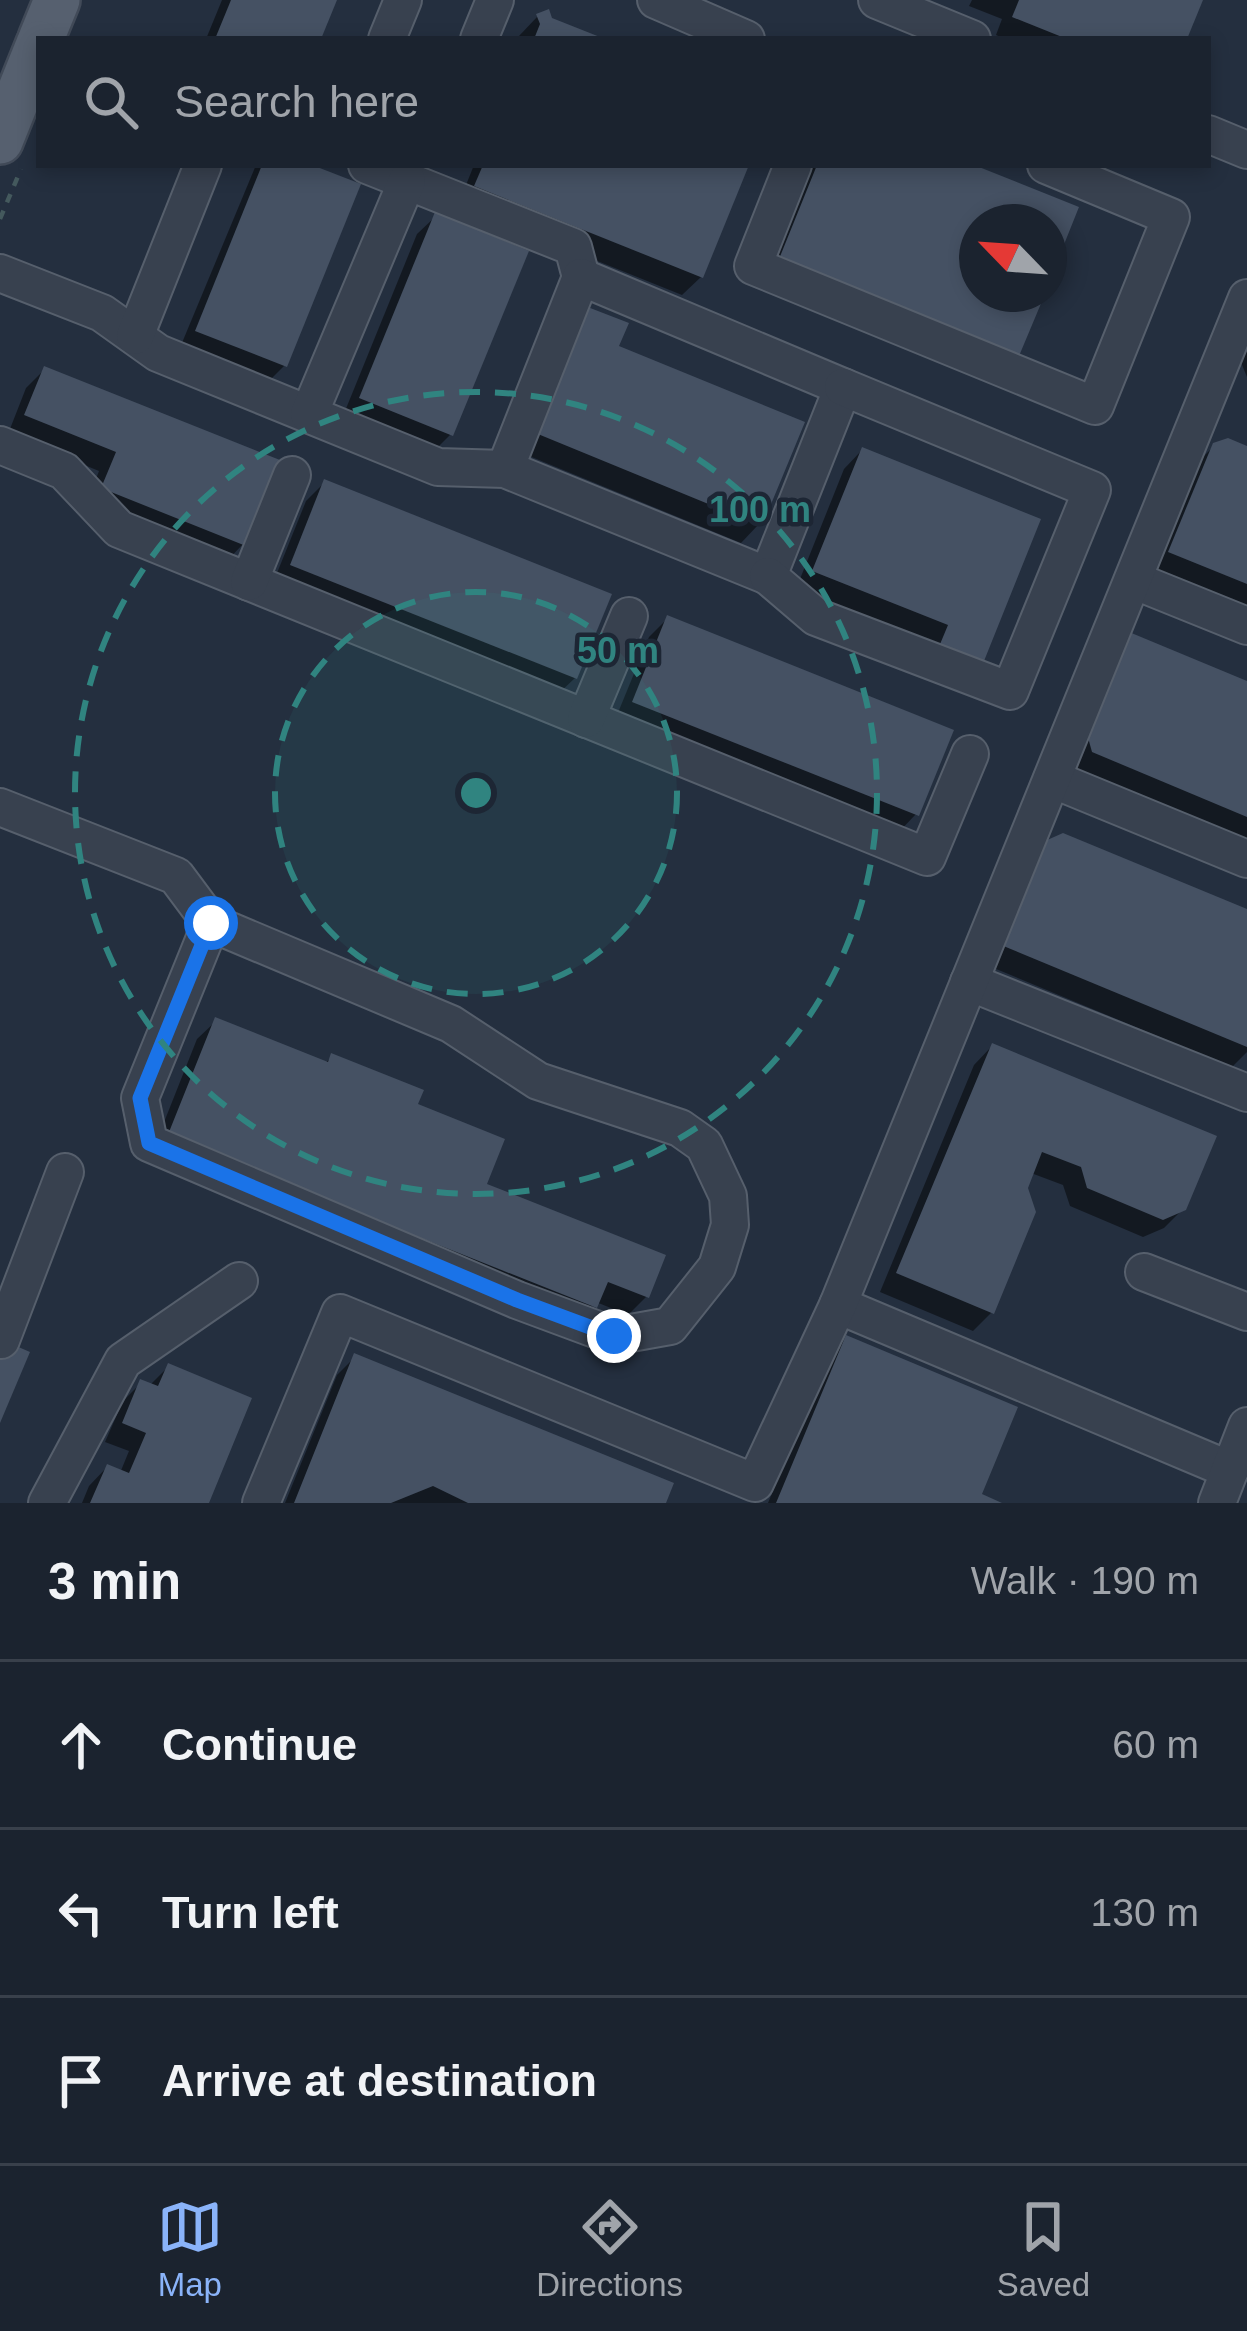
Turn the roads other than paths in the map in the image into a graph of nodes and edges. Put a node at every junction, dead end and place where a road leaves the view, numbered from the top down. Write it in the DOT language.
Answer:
graph roads {
  1 [pos="57,0"];
  2 [pos="403,0"];
  3 [pos="496,0"];
  4 [pos="656,0"];
  5 [pos="885,2"];
  6 [pos="44,36"];
  7 [pos="388,36"];
  8 [pos="480,36"];
  9 [pos="739,36"];
  10 [pos="965,36"];
  11 [pos="36,56"];
  12 [pos="1211,135"];
  13 [pos="0,140"];
  14 [pos="1247,150"];
  15 [pos="201,168"];
  16 [pos="374,168"];
  17 [pos="792,168"];
  18 [pos="1053,168"];
  19 [pos="406,181"];
  20 [pos="0,273"];
  21 [pos="581,277"];
  22 [pos="1247,298"];
  23 [pos="135,336"];
  24 [pos="1213,382"];
  25 [pos="843,387"];
  26 [pos="1247,396"];
  27 [pos="309,415"];
  28 [pos="0,445"];
  29 [pos="505,469"];
  30 [pos="292,475"];
  31 [pos="768,576"];
  32 [pos="1132,580"];
  33 [pos="249,582"];
  34 [pos="629,616"];
  35 [pos="1247,626"];
  36 [pos="586,719"];
  37 [pos="970,754"];
  38 [pos="1052,779"];
  39 [pos="0,807"];
  40 [pos="1247,859"];
  41 [pos="211,923"];
  42 [pos="969,982"];
  43 [pos="1247,1093"];
  44 [pos="65,1172"];
  45 [pos="16,1254"];
  46 [pos="1144,1272"];
  47 [pos="239,1281"];
  48 [pos="838,1305"];
  49 [pos="1247,1312"];
  50 [pos="1,1340"];
  51 [pos="1246,1430"];
  52 [pos="1223,1486"];
  53 [pos="748,1493"];
  54 [pos="47,1503"];
  55 [pos="261,1503"];
  1 -- 6 [label="main road"];
  2 -- 7 [label="street"];
  3 -- 8 [label="street"];
  4 -- 9 [label="street"];
  5 -- 10 [label="street"];
  11 -- 13 [label="main road"];
  12 -- 14 [label="street"];
  15 -- 23 [label="street"];
  16 -- 19 [label="street"];
  17 -- 18 [label="street"];
  19 -- 21 [label="street"];
  19 -- 27 [label="street"];
  20 -- 23 [label="street"];
  21 -- 25 [label="street"];
  21 -- 29 [label="street"];
  22 -- 24 [label="street"];
  23 -- 27 [label="street"];
  24 -- 26 [label="street"];
  24 -- 32 [label="street"];
  25 -- 31 [label="street"];
  25 -- 31 [label="street"];
  27 -- 29 [label="street"];
  28 -- 33 [label="street"];
  29 -- 31 [label="street"];
  30 -- 33 [label="street"];
  32 -- 35 [label="street"];
  32 -- 38 [label="street"];
  33 -- 36 [label="street"];
  34 -- 36 [label="street"];
  36 -- 37 [label="street"];
  38 -- 40 [label="street"];
  38 -- 42 [label="street"];
  39 -- 41 [label="street"];
  41 -- 41 [label="street"];
  42 -- 43 [label="street"];
  42 -- 48 [label="street"];
  44 -- 45 [label="street"];
  45 -- 50 [label="street"];
  46 -- 49 [label="street"];
  47 -- 54 [label="street"];
  48 -- 52 [label="street"];
  48 -- 53 [label="street"];
  51 -- 52 [label="street"];
  53 -- 55 [label="street"];
}
